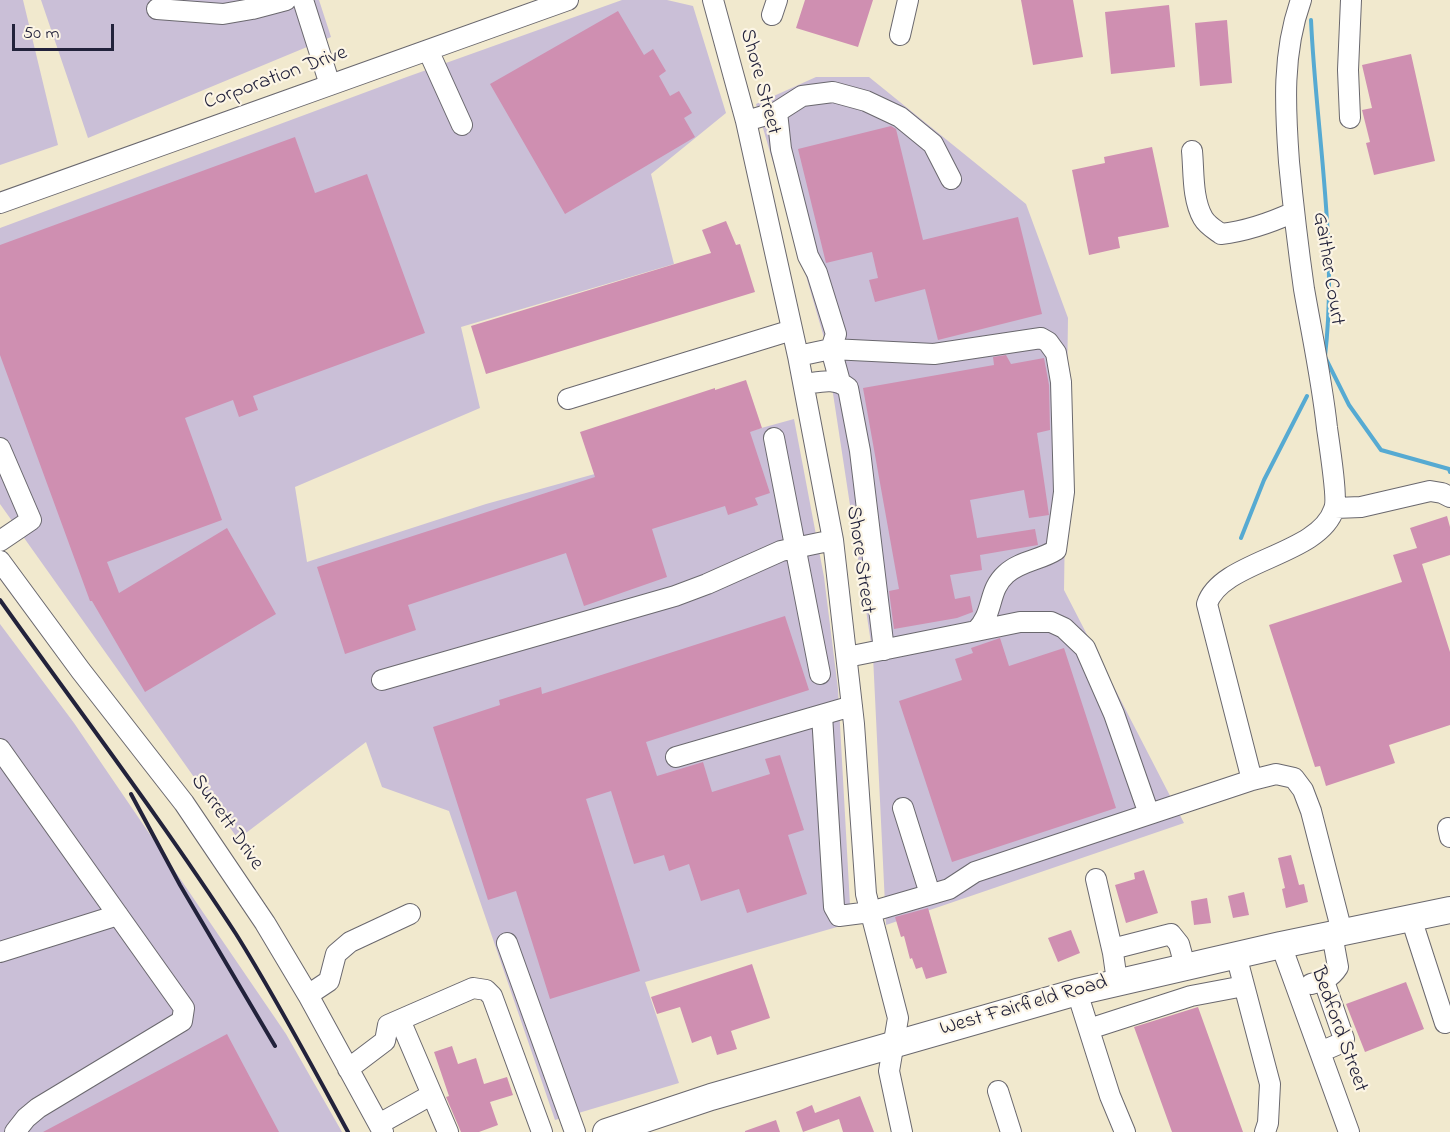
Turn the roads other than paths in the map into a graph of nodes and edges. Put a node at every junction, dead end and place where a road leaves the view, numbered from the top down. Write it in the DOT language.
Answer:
graph roads {
  1 [pos="286,0"];
  2 [pos="303,0"];
  3 [pos="568,0"];
  4 [pos="713,0"];
  5 [pos="908,0"];
  6 [pos="1300,0"];
  7 [pos="1351,0"];
  8 [pos="157,9"];
  9 [pos="900,35"];
  10 [pos="428,50"];
  11 [pos="330,85"];
  12 [pos="777,112"];
  13 [pos="1350,118"];
  14 [pos="746,121"];
  15 [pos="462,125"];
  16 [pos="1192,151"];
  17 [pos="951,178"];
  18 [pos="0,203"];
  19 [pos="1294,212"];
  20 [pos="792,330"];
  21 [pos="831,348"];
  22 [pos="798,356"];
  23 [pos="840,382"];
  24 [pos="804,384"];
  25 [pos="568,399"];
  26 [pos="774,438"];
  27 [pos="0,448"];
  28 [pos="1450,497"];
  29 [pos="1335,508"];
  30 [pos="833,540"];
  31 [pos="0,541"];
  32 [pos="795,548"];
  33 [pos="0,561"];
  34 [pos="976,631"];
  35 [pos="884,650"];
  36 [pos="847,657"];
  37 [pos="820,674"];
  38 [pos="382,680"];
  39 [pos="852,706"];
  40 [pos="822,715"];
  41 [pos="0,749"];
  42 [pos="676,757"];
  43 [pos="1252,780"];
  44 [pos="858,784"];
  45 [pos="826,785"];
  46 [pos="903,808"];
  47 [pos="1149,814"];
  48 [pos="862,841"];
  49 [pos="830,845"];
  50 [pos="1096,879"];
  51 [pos="930,894"];
  52 [pos="1450,910"];
  53 [pos="870,912"];
  54 [pos="410,914"];
  55 [pos="118,915"];
  56 [pos="1411,918"];
  57 [pos="1337,933"];
  58 [pos="507,943"];
  59 [pos="1281,945"];
  60 [pos="0,952"];
  61 [pos="1113,953"];
  62 [pos="1236,955"];
  63 [pos="1185,966"];
  64 [pos="1117,981"];
  65 [pos="1324,981"];
  66 [pos="1244,986"];
  67 [pos="1297,988"];
  68 [pos="1077,992"];
  69 [pos="308,995"];
  70 [pos="400,1020"];
  71 [pos="1445,1023"];
  72 [pos="1089,1029"];
  73 [pos="894,1044"];
  74 [pos="1320,1052"];
  75 [pos="348,1069"];
  76 [pos="998,1091"];
  77 [pos="431,1095"];
  78 [pos="640,1127"];
  79 [pos="381,1128"];
  80 [pos="15,1132"];
  81 [pos="448,1132"];
  82 [pos="542,1132"];
  83 [pos="575,1132"];
  84 [pos="606,1132"];
  85 [pos="902,1132"];
  86 [pos="1011,1132"];
  87 [pos="1125,1132"];
  88 [pos="1265,1132"];
  89 [pos="1349,1132"];
  1 -- 8 [label="street"];
  2 -- 11 [label="street"];
  3 -- 10 [label="street, Corporation Drive"];
  4 -- 14 [label="street, Shore Street"];
  5 -- 9 [label="street"];
  6 -- 19 [label="street, Gaither Court"];
  7 -- 13 [label="street"];
  10 -- 11 [label="street, Corporation Drive"];
  10 -- 15 [label="street"];
  11 -- 18 [label="street, Corporation Drive"];
  12 -- 14 [label="street"];
  12 -- 17 [label="street"];
  12 -- 21 [label="street"];
  14 -- 20 [label="street, Shore Street"];
  16 -- 19 [label="street"];
  19 -- 29 [label="street, Gaither Court"];
  20 -- 22 [label="street, Shore Street"];
  20 -- 25 [label="street"];
  21 -- 22 [label="street"];
  21 -- 23 [label="street"];
  21 -- 34 [label="street"];
  22 -- 24 [label="street, Shore Street"];
  23 -- 24 [label="street"];
  23 -- 35 [label="street"];
  24 -- 30 [label="street, Shore Street"];
  26 -- 32 [label="street"];
  27 -- 31 [label="street"];
  28 -- 29 [label="street"];
  29 -- 43 [label="street"];
  30 -- 32 [label="street"];
  30 -- 36 [label="street, Shore Street"];
  32 -- 37 [label="street"];
  32 -- 38 [label="street"];
  33 -- 69 [label="street, Surrett Drive"];
  34 -- 35 [label="street"];
  34 -- 47 [label="street"];
  35 -- 36 [label="street"];
  36 -- 39 [label="street, Shore Street"];
  39 -- 40 [label="street"];
  39 -- 44 [label="street, Shore Street"];
  40 -- 42 [label="street"];
  40 -- 45 [label="street"];
  41 -- 55 [label="street"];
  43 -- 47 [label="street"];
  43 -- 57 [label="street"];
  44 -- 45 [label="street"];
  44 -- 48 [label="street, Shore Street"];
  45 -- 49 [label="street"];
  46 -- 51 [label="street"];
  47 -- 51 [label="street"];
  48 -- 49 [label="street"];
  48 -- 53 [label="street, Shore Street"];
  49 -- 53 [label="street"];
  50 -- 61 [label="street"];
  51 -- 53 [label="street"];
  52 -- 56 [label="main road, West Fairfield Road"];
  53 -- 73 [label="street, Shore Street"];
  54 -- 69 [label="street"];
  55 -- 60 [label="street"];
  55 -- 80 [label="street"];
  56 -- 57 [label="main road, West Fairfield Road"];
  56 -- 71 [label="street"];
  57 -- 59 [label="main road, West Fairfield Road"];
  57 -- 65 [label="street"];
  58 -- 83 [label="street"];
  59 -- 62 [label="main road, West Fairfield Road"];
  59 -- 67 [label="street, Bedford Street"];
  61 -- 63 [label="street"];
  61 -- 64 [label="street"];
  62 -- 63 [label="main road, West Fairfield Road"];
  62 -- 66 [label="street"];
  63 -- 64 [label="main road, West Fairfield Road"];
  64 -- 68 [label="main road, West Fairfield Road"];
  65 -- 67 [label="street"];
  65 -- 74 [label="street"];
  66 -- 72 [label="street"];
  66 -- 88 [label="street"];
  67 -- 74 [label="street, Bedford Street"];
  68 -- 72 [label="street"];
  68 -- 73 [label="main road, West Fairfield Road"];
  69 -- 75 [label="street, Surrett Drive"];
  70 -- 75 [label="street"];
  70 -- 77 [label="street"];
  70 -- 82 [label="street"];
  72 -- 87 [label="street"];
  73 -- 78 [label="main road, West Fairfield Road"];
  73 -- 85 [label="street, Shore Street"];
  74 -- 89 [label="street, Bedford Street"];
  75 -- 79 [label="street, Surrett Drive"];
  76 -- 86 [label="street"];
  77 -- 79 [label="street"];
  77 -- 81 [label="street"];
  78 -- 84 [label="main road, West Fairfield Road"];
}
